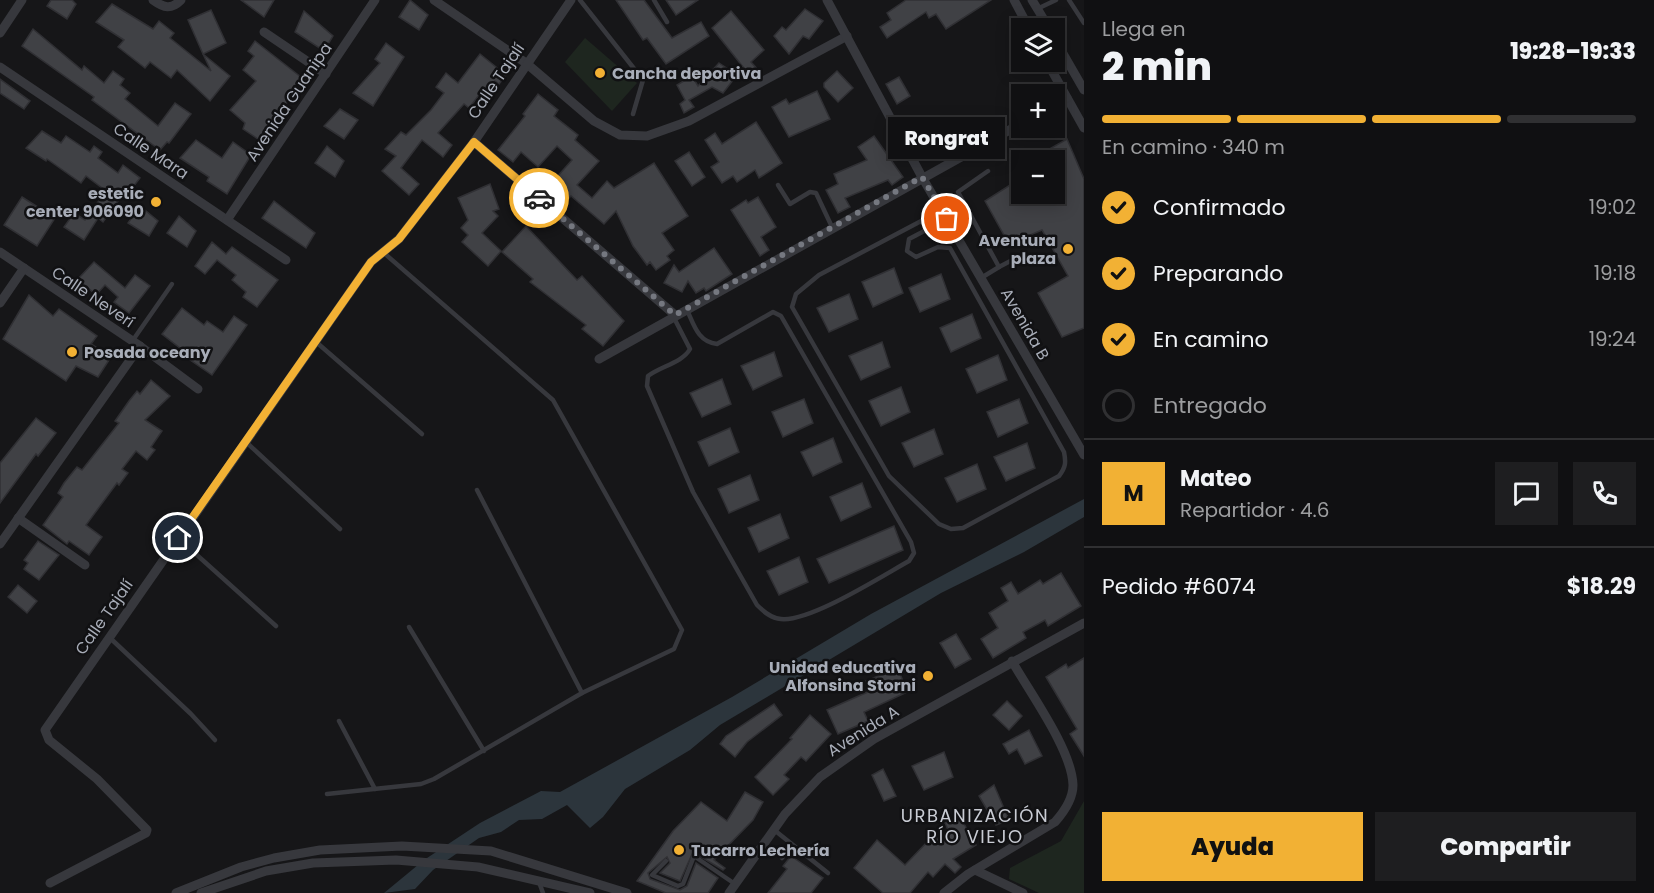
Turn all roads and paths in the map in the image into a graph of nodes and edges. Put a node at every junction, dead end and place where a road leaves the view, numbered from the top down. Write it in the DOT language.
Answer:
graph roads {
  1 [pos="22,0"];
  2 [pos="153,0"];
  3 [pos="182,0"];
  4 [pos="375,0"];
  5 [pos="434,0"];
  6 [pos="571,0"];
  7 [pos="580,0"];
  8 [pos="654,0"];
  9 [pos="827,0"];
  10 [pos="1014,0"];
  11 [pos="1056,0"];
  12 [pos="1069,0"];
  13 [pos="1035,4"];
  14 [pos="1024,18"];
  15 [pos="1043,18"];
  16 [pos="667,22"];
  17 [pos="1084,23"];
  18 [pos="264,32"];
  19 [pos="0,33"];
  20 [pos="847,36"];
  21 [pos="1065,54"];
  22 [pos="526,63"];
  23 [pos="0,67"];
  24 [pos="1053,72"];
  25 [pos="326,74"];
  26 [pos="1081,78"];
  27 [pos="1084,90"];
  28 [pos="1067,98"];
  29 [pos="633,114"];
  30 [pos="1084,128"];
  31 [pos="1011,129"];
  32 [pos="474,142"];
  33 [pos="988,171"];
  34 [pos="922,177"];
  35 [pos="778,185"];
  36 [pos="944,215"];
  37 [pos="227,220"];
  38 [pos="832,227"];
  39 [pos="0,252"];
  40 [pos="384,253"];
  41 [pos="1020,256"];
  42 [pos="286,260"];
  43 [pos="999,267"];
  44 [pos="24,268"];
  45 [pos="981,278"];
  46 [pos="172,284"];
  47 [pos="0,303"];
  48 [pos="687,308"];
  49 [pos="674,316"];
  50 [pos="315,340"];
  51 [pos="136,344"];
  52 [pos="599,359"];
  53 [pos="198,389"];
  54 [pos="422,434"];
  55 [pos="246,442"];
  56 [pos="1084,455"];
  57 [pos="477,490"];
  58 [pos="18,518"];
  59 [pos="340,529"];
  60 [pos="178,538"];
  61 [pos="0,544"];
  62 [pos="85,565"];
  63 [pos="1084,623"];
  64 [pos="276,626"];
  65 [pos="409,627"];
  66 [pos="108,637"];
  67 [pos="1012,661"];
  68 [pos="582,693"];
  69 [pos="339,721"];
  70 [pos="215,740"];
  71 [pos="484,751"];
  72 [pos="375,789"];
  73 [pos="327,794"];
  74 [pos="773,829"];
  75 [pos="792,845"];
  76 [pos="782,858"];
  77 [pos="666,861"];
  78 [pos="975,870"];
  79 [pos="828,873"];
  80 [pos="539,882"];
  81 [pos="50,883"];
  82 [pos="735,884"];
  83 [pos="176,893"];
  84 [pos="201,893"];
  85 [pos="543,893"];
  86 [pos="590,893"];
  87 [pos="627,893"];
  88 [pos="729,893"];
  89 [pos="944,893"];
  90 [pos="1023,893"];
  1 -- 19 [label="street"];
  2 -- 3 [label="street"];
  4 -- 25 [label="street, Avenida Guanipa"];
  5 -- 22 [label="street"];
  6 -- 22 [label="street, Calle Tajalí"];
  7 -- 29 [label="lane"];
  8 -- 16 [label="lane"];
  9 -- 20 [label="street, Avenida B"];
  10 -- 14 [label="street"];
  11 -- 13 [label="lane"];
  12 -- 17 [label="lane"];
  13 -- 15 [label="street"];
  18 -- 25 [label="street"];
  20 -- 22 [label="street"];
  20 -- 34 [label="street, Avenida B"];
  21 -- 26 [label="street"];
  22 -- 32 [label="street, Calle Tajalí"];
  23 -- 37 [label="street, Calle Mara"];
  24 -- 28 [label="street"];
  25 -- 37 [label="street, Avenida Guanipa"];
  26 -- 27 [label="street"];
  28 -- 30 [label="street"];
  31 -- 34 [label="street"];
  32 -- 40 [label="street, Calle Tajalí"];
  32 -- 49 [label="street"];
  33 -- 43 [label="lane"];
  34 -- 36 [label="street, Avenida B"];
  34 -- 38 [label="street"];
  35 -- 38 [label="lane"];
  36 -- 36 [label="lane"];
  36 -- 45 [label="street, Avenida B"];
  37 -- 42 [label="street, Calle Mara"];
  38 -- 48 [label="street"];
  39 -- 44 [label="street, Calle Neverí"];
  40 -- 50 [label="street, Calle Tajalí"];
  40 -- 68 [label="lane"];
  41 -- 43 [label="lane"];
  43 -- 45 [label="lane"];
  44 -- 47 [label="street"];
  44 -- 51 [label="street, Calle Neverí"];
  45 -- 56 [label="street, Avenida B"];
  46 -- 51 [label="lane"];
  48 -- 49 [label="street"];
  48 -- 49 [label="lane"];
  49 -- 52 [label="street"];
  50 -- 54 [label="lane"];
  50 -- 55 [label="street, Calle Tajalí"];
  51 -- 53 [label="street, Calle Neverí"];
  51 -- 58 [label="street"];
  55 -- 59 [label="lane"];
  55 -- 60 [label="street, Calle Tajalí"];
  57 -- 68 [label="lane"];
  58 -- 61 [label="street"];
  58 -- 62 [label="street"];
  60 -- 64 [label="lane"];
  60 -- 66 [label="street, Calle Tajalí"];
  63 -- 67 [label="street, Avenida A"];
  65 -- 71 [label="lane"];
  66 -- 70 [label="lane"];
  66 -- 81 [label="street, Calle Tajalí"];
  67 -- 74 [label="street, Avenida A"];
  67 -- 78 [label="street"];
  68 -- 71 [label="lane"];
  69 -- 72 [label="lane"];
  71 -- 72 [label="lane"];
  72 -- 73 [label="lane"];
  74 -- 75 [label="lane"];
  74 -- 82 [label="street, Avenida A"];
  75 -- 76 [label="lane"];
  75 -- 79 [label="lane"];
  77 -- 82 [label="lane"];
  78 -- 89 [label="street"];
  78 -- 90 [label="street"];
  80 -- 84 [label="street"];
  80 -- 85 [label="lane"];
  80 -- 86 [label="street"];
  82 -- 88 [label="street, Avenida A"];
  83 -- 87 [label="street"];
}
